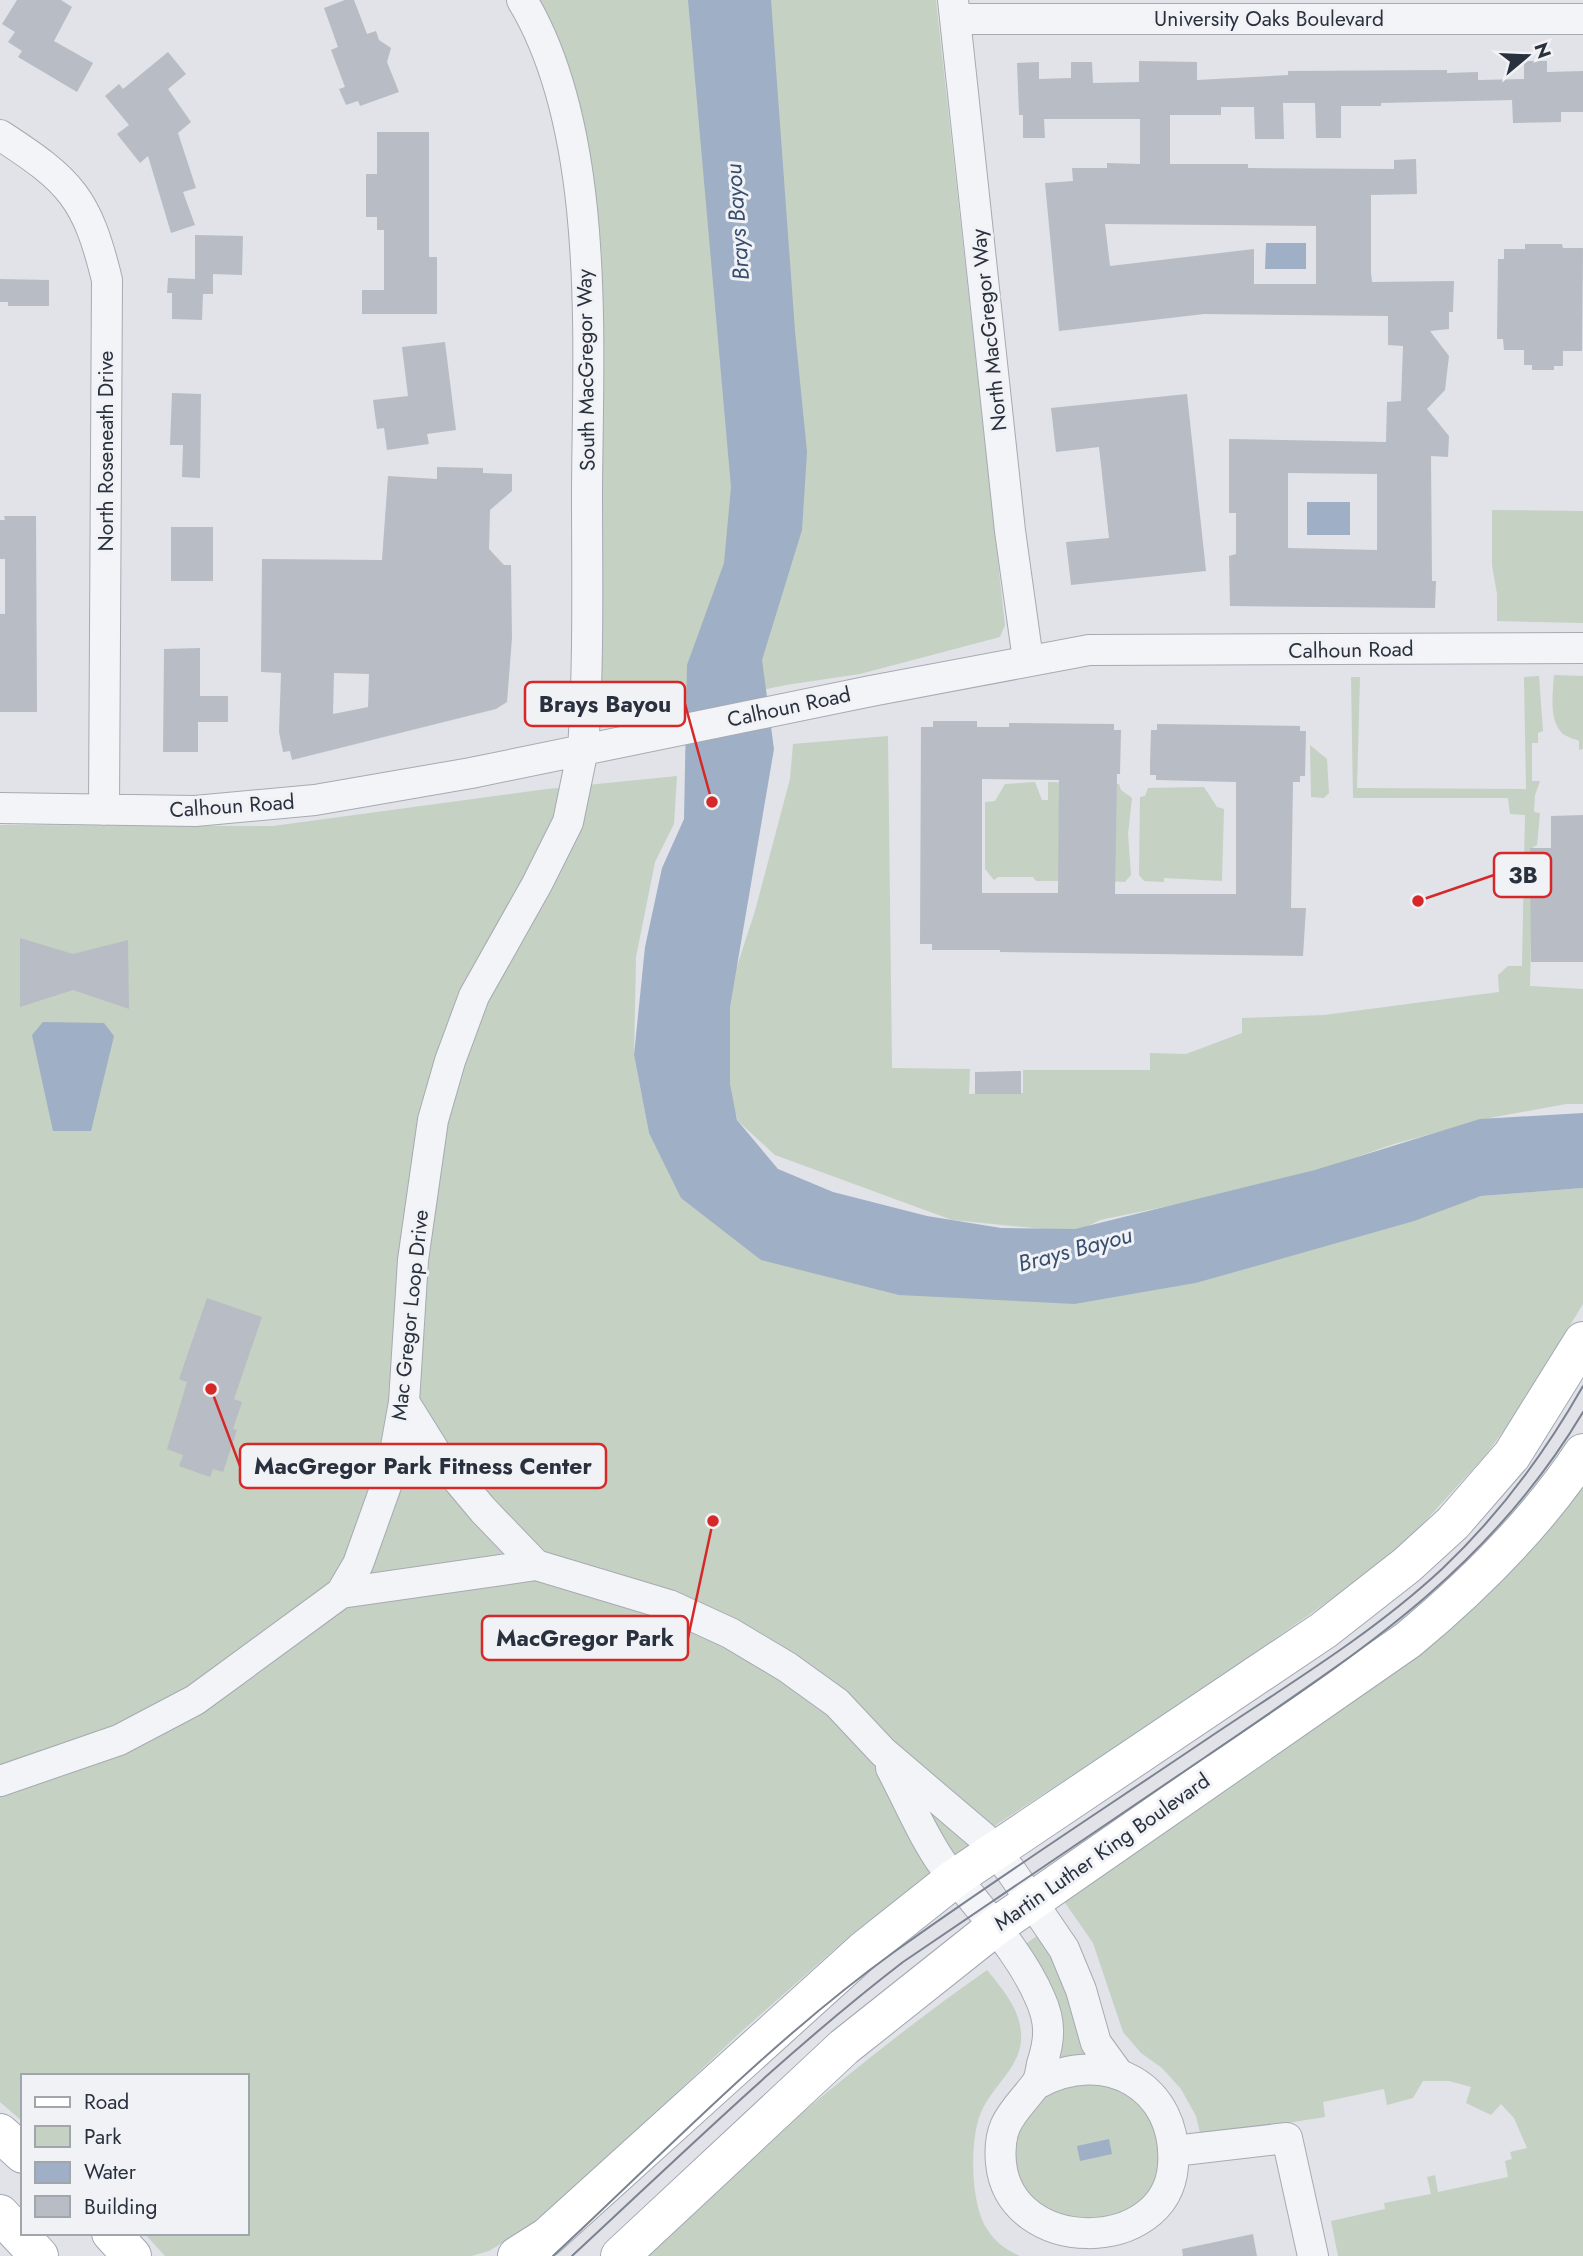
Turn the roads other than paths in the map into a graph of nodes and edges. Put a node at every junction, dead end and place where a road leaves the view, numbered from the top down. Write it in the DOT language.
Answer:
graph roads {
  1 [pos="522,0"];
  2 [pos="954,10"];
  3 [pos="1312,10"];
  4 [pos="1583,19"];
  5 [pos="0,135"];
  6 [pos="1583,648"];
  7 [pos="1028,660"];
  8 [pos="583,749"];
  9 [pos="0,808"];
  10 [pos="104,810"];
  11 [pos="1583,1341"];
  12 [pos="404,1402"];
  13 [pos="1583,1453"];
  14 [pos="536,1565"];
  15 [pos="341,1592"];
  16 [pos="883,1752"];
  17 [pos="0,1781"];
  18 [pos="994,1850"];
  19 [pos="955,1878"];
  20 [pos="1031,1900"];
  21 [pos="995,1927"];
  22 [pos="1117,2072"];
  23 [pos="1037,2084"];
  24 [pos="0,2133"];
  25 [pos="1174,2151"];
  26 [pos="21,2152"];
  27 [pos="0,2214"];
  28 [pos="113,2235"];
  29 [pos="39,2256"];
  30 [pos="132,2256"];
  31 [pos="517,2256"];
  32 [pos="620,2256"];
  33 [pos="1313,2256"];
  1 -- 8 [label="street, South MacGregor Way"];
  2 -- 3 [label="street, University Oaks Boulevard"];
  2 -- 7 [label="street, North MacGregor Way"];
  3 -- 4 [label="street, University Oaks Boulevard"];
  5 -- 10 [label="street, North Roseneath Drive"];
  6 -- 7 [label="street, Calhoun Road"];
  7 -- 8 [label="street, Calhoun Road"];
  8 -- 10 [label="street, Calhoun Road"];
  8 -- 12 [label="street, Mac Gregor Loop Drive"];
  9 -- 10 [label="street, Calhoun Road"];
  11 -- 18 [label="main road"];
  12 -- 14 [label="street"];
  12 -- 15 [label="street, Mac Gregor Loop Drive"];
  13 -- 20 [label="main road, Martin Luther King Boulevard"];
  14 -- 15 [label="street"];
  14 -- 16 [label="street"];
  15 -- 17 [label="street, Mac Gregor Loop Drive"];
  16 -- 18 [label="street"];
  16 -- 19 [label="street"];
  18 -- 19 [label="main road"];
  18 -- 20 [label="street"];
  19 -- 21 [label="street"];
  19 -- 31 [label="main road"];
  20 -- 21 [label="main road, Martin Luther King Boulevard"];
  20 -- 22 [label="street"];
  21 -- 23 [label="street"];
  21 -- 32 [label="main road, Martin Luther King Boulevard"];
  22 -- 23 [label="street"];
  22 -- 25 [label="street"];
  23 -- 25 [label="street"];
  24 -- 26 [label="main road"];
  25 -- 33 [label="street"];
  27 -- 29 [label="main road"];
  28 -- 30 [label="main road"];
}
